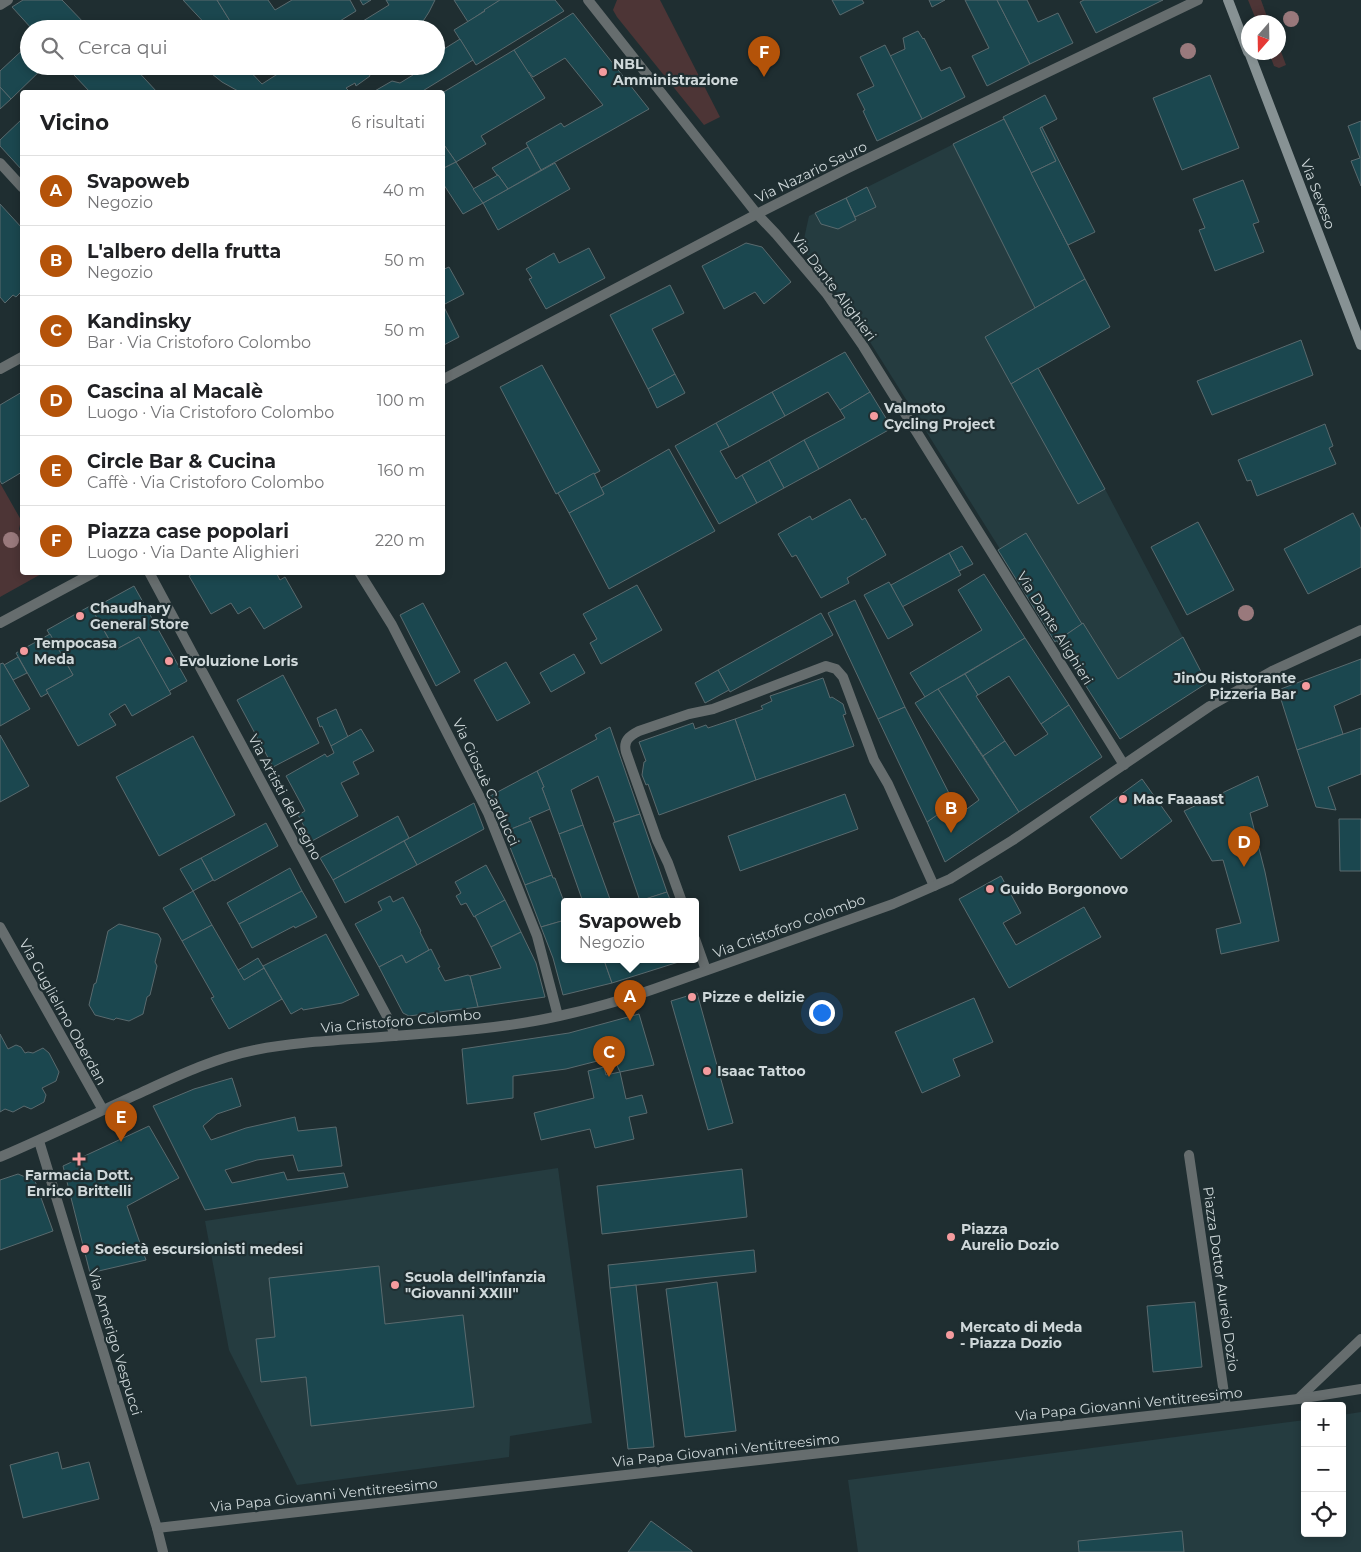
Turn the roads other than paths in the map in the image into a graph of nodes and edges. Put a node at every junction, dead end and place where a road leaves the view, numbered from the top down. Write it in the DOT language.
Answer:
graph roads {
  1 [pos="8,0"];
  2 [pos="588,0"];
  3 [pos="1198,0"];
  4 [pos="1228,0"];
  5 [pos="0,5"];
  6 [pos="1241,32"];
  7 [pos="1252,60"];
  8 [pos="0,163"];
  9 [pos="20,185"];
  10 [pos="757,214"];
  11 [pos="1361,345"];
  12 [pos="20,358"];
  13 [pos="0,369"];
  14 [pos="445,378"];
  15 [pos="89,575"];
  16 [pos="151,575"];
  17 [pos="361,575"];
  18 [pos="0,623"];
  19 [pos="1361,630"];
  20 [pos="1124,765"];
  21 [pos="934,886"];
  22 [pos="681,898"];
  23 [pos="0,928"];
  24 [pos="699,950"];
  25 [pos="706,970"];
  26 [pos="558,1016"];
  27 [pos="395,1036"];
  28 [pos="103,1110"];
  29 [pos="39,1141"];
  30 [pos="1189,1154"];
  31 [pos="0,1157"];
  32 [pos="1361,1339"];
  33 [pos="1361,1389"];
  34 [pos="1298,1399"];
  35 [pos="1226,1407"];
  36 [pos="157,1528"];
  37 [pos="163,1552"];
  1 -- 5 [label="street"];
  2 -- 10 [label="street, Via Dante Alighieri"];
  3 -- 10 [label="street, Via Nazario Sauro"];
  4 -- 6 [label="street, Via Seveso"];
  7 -- 11 [label="street, Via Seveso"];
  8 -- 9 [label="street"];
  10 -- 14 [label="street, Via Nazario Sauro"];
  10 -- 20 [label="street, Via Dante Alighieri"];
  12 -- 13 [label="street"];
  15 -- 18 [label="street"];
  16 -- 27 [label="street, Via Artisti del Legno"];
  17 -- 26 [label="street, Via Giosuè Carducci"];
  19 -- 20 [label="street, Via Cristoforo Colombo"];
  20 -- 21 [label="street, Via Cristoforo Colombo"];
  21 -- 22 [label="street"];
  21 -- 25 [label="street, Via Cristoforo Colombo"];
  23 -- 28 [label="street, Via Guglielmo Oberdan"];
  24 -- 25 [label="street"];
  25 -- 26 [label="street, Via Cristoforo Colombo"];
  26 -- 27 [label="street, Via Cristoforo Colombo"];
  27 -- 28 [label="street, Via Cristoforo Colombo"];
  28 -- 29 [label="street, Via Cristoforo Colombo"];
  29 -- 31 [label="street, Via Cristoforo Colombo"];
  29 -- 36 [label="street, Via Amerigo Vespucci"];
  30 -- 35 [label="street, Piazza Dottor Aureio Dozio"];
  32 -- 34 [label="street"];
  33 -- 34 [label="street, Via Papa Giovanni Ventitreesimo"];
  34 -- 35 [label="street, Via Papa Giovanni Ventitreesimo"];
  35 -- 36 [label="street, Via Papa Giovanni Ventitreesimo"];
  36 -- 37 [label="street, Via Amerigo Vespucci"];
}
